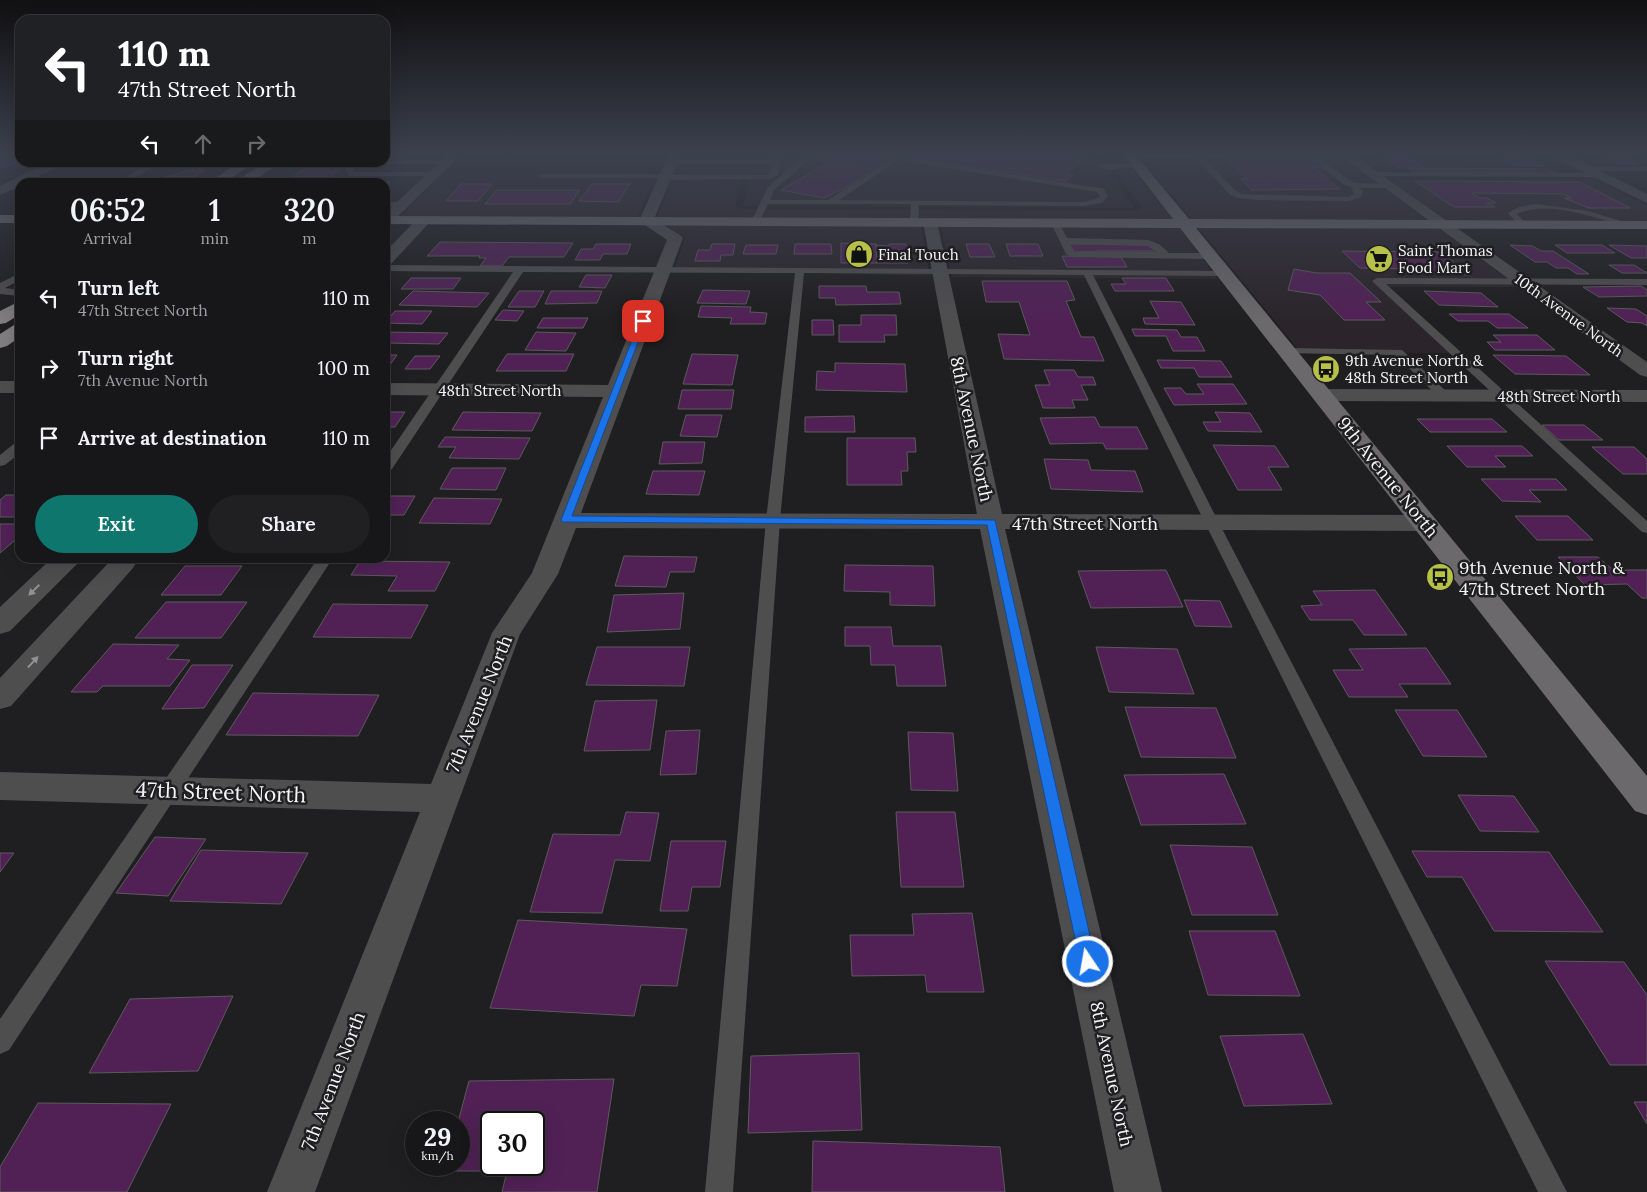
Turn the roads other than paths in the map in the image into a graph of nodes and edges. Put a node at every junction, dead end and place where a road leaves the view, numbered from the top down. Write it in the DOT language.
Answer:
graph roads {
  1 [pos="651,210"];
  2 [pos="761,210"];
  3 [pos="883,210"];
  4 [pos="1000,210"];
  5 [pos="1133,210"];
  6 [pos="1170,210"];
  7 [pos="1210,210"];
  8 [pos="1422,210"];
  9 [pos="920,215"];
  10 [pos="0,219"];
  11 [pos="15,219"];
  12 [pos="390,220"];
  13 [pos="424,220"];
  14 [pos="646,221"];
  15 [pos="755,222"];
  16 [pos="1055,223"];
  17 [pos="1095,223"];
  18 [pos="1185,223"];
  19 [pos="1259,224"];
  20 [pos="1442,224"];
  21 [pos="1647,225"];
  22 [pos="390,256"];
  23 [pos="1215,261"];
  24 [pos="390,268"];
  25 [pos="520,269"];
  26 [pos="663,269"];
  27 [pos="800,270"];
  28 [pos="940,270"];
  29 [pos="1087,272"];
  30 [pos="15,279"];
  31 [pos="1521,281"];
  32 [pos="1647,282"];
  33 [pos="0,287"];
  34 [pos="0,291"];
  35 [pos="15,292"];
  36 [pos="15,309"];
  37 [pos="0,318"];
  38 [pos="15,332"];
  39 [pos="0,342"];
  40 [pos="1286,350"];
  41 [pos="1647,371"];
  42 [pos="0,387"];
  43 [pos="15,387"];
  44 [pos="390,389"];
  45 [pos="438,390"];
  46 [pos="616,391"];
  47 [pos="1321,394"];
  48 [pos="1444,395"];
  49 [pos="1502,395"];
  50 [pos="1647,396"];
  51 [pos="15,450"];
  52 [pos="0,462"];
  53 [pos="390,462"];
  54 [pos="566,520"];
  55 [pos="774,520"];
  56 [pos="991,522"];
  57 [pos="1212,523"];
  58 [pos="1424,523"];
  59 [pos="1647,529"];
  60 [pos="62,563"];
  61 [pos="123,563"];
  62 [pos="322,563"];
  63 [pos="0,624"];
  64 [pos="0,698"];
  65 [pos="0,786"];
  66 [pos="168,790"];
  67 [pos="441,798"];
  68 [pos="1646,799"];
  69 [pos="0,1041"];
  70 [pos="290,1192"];
  71 [pos="719,1192"];
  72 [pos="1138,1192"];
  73 [pos="1553,1192"];
  1 -- 14 [label="street"];
  2 -- 15 [label="lane"];
  3 -- 9 [label="lane"];
  4 -- 9 [label="lane"];
  5 -- 17 [label="main road"];
  6 -- 18 [label="main road, 9th Avenue North"];
  7 -- 19 [label="main road"];
  8 -- 20 [label="street, 10th Avenue North"];
  9 -- 15 [label="main road"];
  9 -- 16 [label="main road"];
  9 -- 28 [label="street, 8th Avenue North"];
  10 -- 11 [label="main road"];
  12 -- 13 [label="main road"];
  13 -- 14 [label="main road"];
  13 -- 22 [label="street"];
  14 -- 15 [label="main road"];
  14 -- 26 [label="street, 7th Avenue North"];
  16 -- 17 [label="main road"];
  16 -- 23 [label="lane"];
  17 -- 18 [label="main road"];
  18 -- 19 [label="main road"];
  18 -- 23 [label="main road, 9th Avenue North"];
  19 -- 20 [label="main road"];
  19 -- 23 [label="main road"];
  20 -- 21 [label="main road"];
  20 -- 31 [label="street, 10th Avenue North"];
  23 -- 29 [label="lane"];
  23 -- 40 [label="main road, 9th Avenue North"];
  24 -- 25 [label="lane"];
  25 -- 26 [label="lane"];
  25 -- 45 [label="lane"];
  26 -- 27 [label="lane"];
  26 -- 46 [label="street, 7th Avenue North"];
  27 -- 28 [label="lane"];
  27 -- 55 [label="lane"];
  28 -- 29 [label="lane"];
  28 -- 56 [label="street, 8th Avenue North"];
  29 -- 57 [label="lane"];
  30 -- 33 [label="lane"];
  31 -- 32 [label="lane"];
  31 -- 41 [label="street, 10th Avenue North"];
  31 -- 49 [label="lane"];
  34 -- 35 [label="lane"];
  36 -- 37 [label="main road"];
  38 -- 39 [label="main road"];
  40 -- 47 [label="main road, 9th Avenue North"];
  40 -- 48 [label="lane"];
  42 -- 43 [label="street"];
  44 -- 45 [label="street, 48th Street North"];
  45 -- 46 [label="street, 48th Street North"];
  45 -- 53 [label="lane"];
  46 -- 54 [label="street, 7th Avenue North"];
  47 -- 48 [label="street, 48th Street North"];
  47 -- 58 [label="main road, 9th Avenue North"];
  48 -- 49 [label="street, 48th Street North"];
  49 -- 50 [label="street, 48th Street North"];
  49 -- 59 [label="lane"];
  51 -- 52 [label="lane"];
  54 -- 55 [label="street, 47th Street North"];
  54 -- 67 [label="street, 7th Avenue North"];
  55 -- 56 [label="street, 47th Street North"];
  55 -- 71 [label="lane"];
  56 -- 57 [label="street, 47th Street North"];
  56 -- 72 [label="street, 8th Avenue North"];
  57 -- 58 [label="street, 47th Street North"];
  57 -- 73 [label="lane"];
  58 -- 68 [label="main road, 9th Avenue North"];
  60 -- 63 [label="street, one-way"];
  64 -- 61 [label="street, one-way"];
  62 -- 66 [label="lane"];
  65 -- 66 [label="street, 47th Street North"];
  66 -- 67 [label="street, 47th Street North"];
  66 -- 69 [label="lane"];
  67 -- 70 [label="street, 7th Avenue North"];
}
